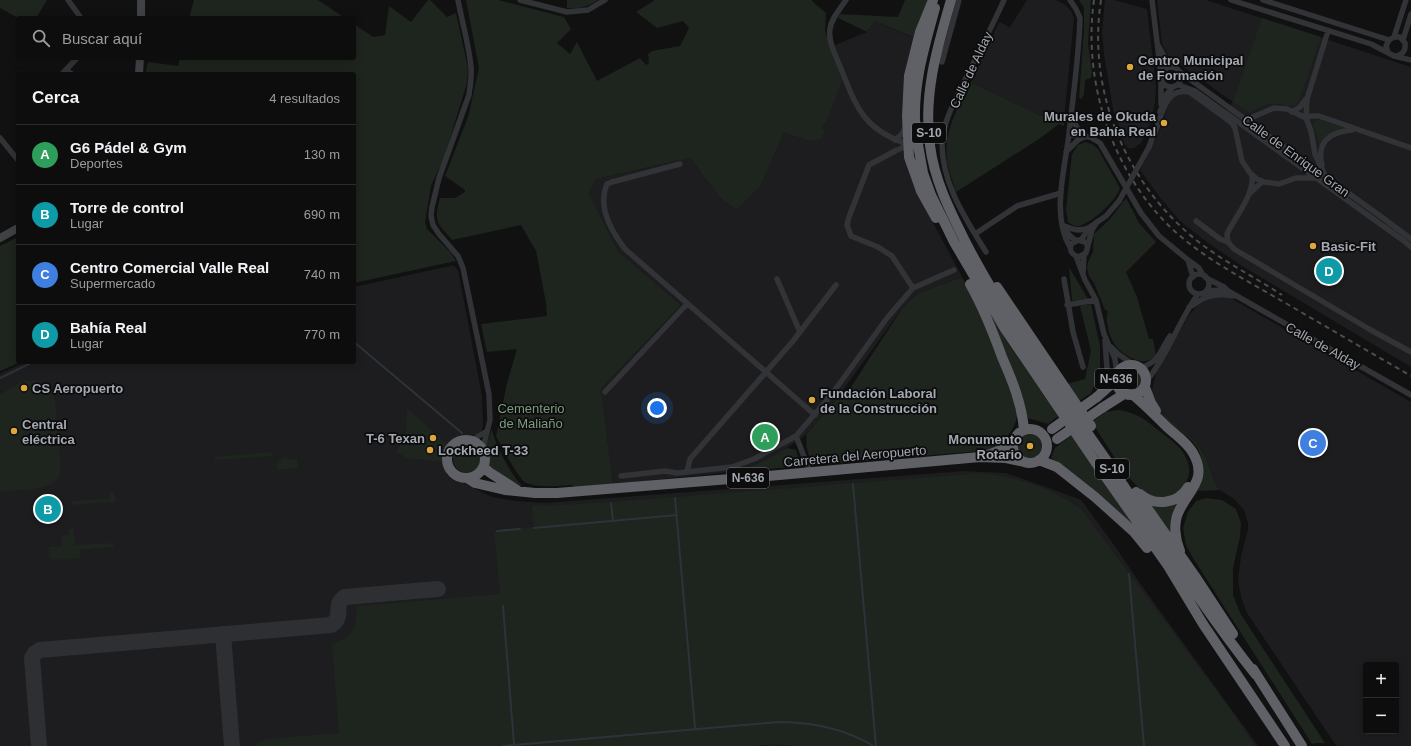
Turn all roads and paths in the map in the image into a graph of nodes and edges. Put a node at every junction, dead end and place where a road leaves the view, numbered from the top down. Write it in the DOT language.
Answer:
graph roads {
  1 [pos="68,0"];
  2 [pos="141,0"];
  3 [pos="458,0"];
  4 [pos="520,0"];
  5 [pos="605,0"];
  6 [pos="846,0"];
  7 [pos="933,0"];
  8 [pos="937,0"];
  9 [pos="951,0"];
  10 [pos="959,0"];
  11 [pos="1004,0"];
  12 [pos="1070,0"];
  13 [pos="1231,0"];
  14 [pos="1263,0"];
  15 [pos="1406,0"];
  16 [pos="1153,1"];
  17 [pos="1411,14"];
  18 [pos="79,16"];
  19 [pos="140,16"];
  20 [pos="1328,31"];
  21 [pos="1394,37"];
  22 [pos="1388,40"];
  23 [pos="1403,40"];
  24 [pos="1158,45"];
  25 [pos="1404,51"];
  26 [pos="1388,52"];
  27 [pos="1396,56"];
  28 [pos="1411,59"];
  29 [pos="75,60"];
  30 [pos="140,60"];
  31 [pos="942,62"];
  32 [pos="1178,70"];
  33 [pos="64,72"];
  34 [pos="139,72"];
  35 [pos="1161,78"];
  36 [pos="1179,85"];
  37 [pos="1172,88"];
  38 [pos="1306,102"];
  39 [pos="1161,106"];
  40 [pos="1292,112"];
  41 [pos="1318,116"];
  42 [pos="1071,117"];
  43 [pos="1306,118"];
  44 [pos="1246,120"];
  45 [pos="907,125"];
  46 [pos="1355,129"];
  47 [pos="1155,133"];
  48 [pos="1069,135"];
  49 [pos="1086,136"];
  50 [pos="0,138"];
  51 [pos="895,140"];
  52 [pos="906,146"];
  53 [pos="1411,148"];
  54 [pos="1066,152"];
  55 [pos="16,158"];
  56 [pos="680,164"];
  57 [pos="923,173"];
  58 [pos="1252,175"];
  59 [pos="1325,177"];
  60 [pos="1316,178"];
  61 [pos="1262,182"];
  62 [pos="1061,193"];
  63 [pos="1250,193"];
  64 [pos="936,219"];
  65 [pos="1196,221"];
  66 [pos="1097,222"];
  67 [pos="1062,225"];
  68 [pos="1090,227"];
  69 [pos="16,229"];
  70 [pos="974,234"];
  71 [pos="0,238"];
  72 [pos="1411,239"];
  73 [pos="1078,240"];
  74 [pos="1228,242"];
  75 [pos="1087,245"];
  76 [pos="1070,247"];
  77 [pos="1411,247"];
  78 [pos="986,252"];
  79 [pos="1084,255"];
  80 [pos="1076,256"];
  81 [pos="975,259"];
  82 [pos="1188,260"];
  83 [pos="954,270"];
  84 [pos="1083,275"];
  85 [pos="1193,277"];
  86 [pos="1204,277"];
  87 [pos="777,279"];
  88 [pos="1064,279"];
  89 [pos="836,286"];
  90 [pos="913,288"];
  91 [pos="1192,291"];
  92 [pos="1206,291"];
  93 [pos="1228,291"];
  94 [pos="1198,294"];
  95 [pos="1236,296"];
  96 [pos="1096,300"];
  97 [pos="687,304"];
  98 [pos="1068,305"];
  99 [pos="1188,307"];
  100 [pos="1178,326"];
  101 [pos="800,332"];
  102 [pos="1104,334"];
  103 [pos="1108,344"];
  104 [pos="1411,352"];
  105 [pos="1137,367"];
  106 [pos="1083,368"];
  107 [pos="766,372"];
  108 [pos="1116,377"];
  109 [pos="1145,384"];
  110 [pos="605,392"];
  111 [pos="1129,395"];
  112 [pos="1411,395"];
  113 [pos="1097,398"];
  114 [pos="814,415"];
  115 [pos="1162,422"];
  116 [pos="487,430"];
  117 [pos="1024,430"];
  118 [pos="1042,433"];
  119 [pos="796,436"];
  120 [pos="1014,439"];
  121 [pos="472,440"];
  122 [pos="1047,446"];
  123 [pos="484,452"];
  124 [pos="980,457"];
  125 [pos="1039,460"];
  126 [pos="1196,460"];
  127 [pos="1025,462"];
  128 [pos="484,467"];
  129 [pos="687,472"];
  130 [pos="810,472"];
  131 [pos="621,476"];
  132 [pos="467,478"];
  133 [pos="1134,488"];
  134 [pos="517,490"];
  135 [pos="1185,562"];
  136 [pos="1203,624"];
  137 [pos="1256,675"];
  138 [pos="1285,746"];
  139 [pos="1302,746"];
  1 -- 18 [label="street"];
  2 -- 19 [label="street"];
  3 -- 116 [label="street"];
  4 -- 5 [label="street"];
  6 -- 51 [label="street"];
  7 -- 45 [label="highway"];
  8 -- 57 [label="highway, S-10"];
  9 -- 81 [label="highway, S-10"];
  10 -- 31 [label="street"];
  11 -- 70 [label="street, Calle de Alday"];
  12 -- 42 [label="street"];
  13 -- 20 [label="street"];
  14 -- 22 [label="street"];
  15 -- 21 [label="street"];
  16 -- 24 [label="street"];
  17 -- 23 [label="street"];
  20 -- 26 [label="street"];
  20 -- 38 [label="street"];
  21 -- 22 [label="street"];
  21 -- 23 [label="street"];
  22 -- 26 [label="street"];
  23 -- 25 [label="street"];
  24 -- 32 [label="street, Calle de Enrique Gran"];
  24 -- 35 [label="street"];
  25 -- 27 [label="street"];
  25 -- 28 [label="street"];
  26 -- 27 [label="street"];
  27 -- 28 [label="street"];
  29 -- 33 [label="street"];
  30 -- 34 [label="street"];
  32 -- 35 [label="street"];
  32 -- 36 [label="street"];
  32 -- 44 [label="street, Calle de Enrique Gran"];
  35 -- 37 [label="street"];
  35 -- 39 [label="street"];
  36 -- 37 [label="street"];
  36 -- 60 [label="street, Calle de Enrique Gran"];
  37 -- 39 [label="street"];
  38 -- 40 [label="street"];
  38 -- 41 [label="street"];
  38 -- 43 [label="street"];
  39 -- 47 [label="street"];
  40 -- 43 [label="street"];
  40 -- 44 [label="street"];
  41 -- 43 [label="street"];
  41 -- 46 [label="street"];
  42 -- 48 [label="street"];
  42 -- 49 [label="street, Calle de Alday"];
  43 -- 59 [label="street"];
  44 -- 59 [label="street, Calle de Enrique Gran"];
  45 -- 51 [label="street"];
  45 -- 52 [label="highway"];
  46 -- 53 [label="street"];
  46 -- 59 [label="street"];
  47 -- 58 [label="street, Calle de Enrique Gran"];
  47 -- 66 [label="street, bridge"];
  48 -- 49 [label="street"];
  48 -- 54 [label="street"];
  49 -- 54 [label="street"];
  49 -- 82 [label="street, Calle de Alday"];
  50 -- 55 [label="street"];
  51 -- 52 [label="street"];
  52 -- 64 [label="highway"];
  52 -- 90 [label="street"];
  54 -- 62 [label="street"];
  56 -- 97 [label="street"];
  57 -- 64 [label="highway"];
  57 -- 136 [label="highway, S-10"];
  58 -- 61 [label="street"];
  58 -- 63 [label="street"];
  59 -- 72 [label="street, Calle de Enrique Gran"];
  60 -- 61 [label="street"];
  60 -- 77 [label="street, Calle de Enrique Gran"];
  61 -- 63 [label="street"];
  62 -- 67 [label="street"];
  62 -- 70 [label="street"];
  63 -- 74 [label="street"];
  64 -- 117 [label="highway"];
  65 -- 74 [label="street"];
  66 -- 68 [label="street"];
  66 -- 75 [label="street"];
  67 -- 68 [label="street"];
  67 -- 73 [label="street"];
  67 -- 76 [label="street"];
  68 -- 73 [label="street"];
  69 -- 71 [label="street"];
  70 -- 78 [label="street, Calle de Alday"];
  73 -- 75 [label="street"];
  73 -- 76 [label="street"];
  74 -- 104 [label="street"];
  75 -- 79 [label="street"];
  76 -- 80 [label="street"];
  79 -- 80 [label="street"];
  79 -- 84 [label="street"];
  80 -- 84 [label="street"];
  81 -- 133 [label="highway"];
  81 -- 137 [label="highway, S-10"];
  82 -- 85 [label="street"];
  82 -- 86 [label="street, Calle de Alday"];
  83 -- 90 [label="street"];
  84 -- 96 [label="street"];
  85 -- 86 [label="street"];
  85 -- 91 [label="street"];
  86 -- 92 [label="street"];
  86 -- 93 [label="street, Calle de Alday"];
  87 -- 101 [label="street"];
  88 -- 98 [label="street"];
  89 -- 101 [label="street"];
  90 -- 114 [label="street"];
  91 -- 94 [label="street"];
  91 -- 99 [label="street"];
  92 -- 93 [label="street"];
  92 -- 94 [label="street"];
  93 -- 95 [label="street, Calle de Alday"];
  94 -- 99 [label="street"];
  95 -- 99 [label="street, Calle de Alday"];
  95 -- 112 [label="street, Calle de Alday"];
  96 -- 98 [label="street"];
  96 -- 102 [label="street"];
  97 -- 107 [label="street"];
  97 -- 110 [label="street"];
  98 -- 106 [label="street"];
  99 -- 100 [label="street"];
  100 -- 105 [label="street"];
  100 -- 109 [label="street"];
  101 -- 107 [label="street"];
  102 -- 103 [label="street"];
  102 -- 113 [label="street"];
  103 -- 105 [label="street"];
  103 -- 108 [label="street"];
  105 -- 108 [label="highway, N-636"];
  105 -- 109 [label="highway, N-636"];
  107 -- 114 [label="street"];
  107 -- 129 [label="street"];
  108 -- 111 [label="highway, N-636"];
  108 -- 113 [label="highway, N-636"];
  109 -- 111 [label="highway, N-636"];
  109 -- 115 [label="highway"];
  111 -- 115 [label="highway"];
  111 -- 122 [label="highway, N-636, bridge"];
  113 -- 118 [label="highway, N-636, bridge"];
  114 -- 119 [label="street"];
  115 -- 126 [label="highway"];
  116 -- 121 [label="street"];
  116 -- 123 [label="street"];
  117 -- 118 [label="highway"];
  117 -- 120 [label="highway, N-636"];
  118 -- 122 [label="highway"];
  119 -- 129 [label="street"];
  119 -- 130 [label="street"];
  120 -- 124 [label="highway, Carretera del Aeropuerto / N-636"];
  120 -- 127 [label="highway"];
  121 -- 123 [label="highway"];
  121 -- 132 [label="highway, N-636"];
  122 -- 125 [label="highway, N-636"];
  123 -- 128 [label="highway"];
  124 -- 127 [label="highway, Carretera del Aeropuerto / N-636"];
  124 -- 130 [label="highway, Carretera del Aeropuerto / N-636"];
  125 -- 127 [label="highway, N-636"];
  125 -- 136 [label="highway"];
  126 -- 133 [label="highway"];
  126 -- 135 [label="highway"];
  128 -- 132 [label="highway"];
  128 -- 134 [label="highway, N-636"];
  129 -- 131 [label="street"];
  130 -- 134 [label="highway, Carretera del Aeropuerto / N-636"];
  132 -- 134 [label="highway, N-636"];
  133 -- 135 [label="highway"];
  135 -- 137 [label="highway"];
  136 -- 138 [label="highway, S-10"];
  137 -- 139 [label="highway, S-10"];
}
